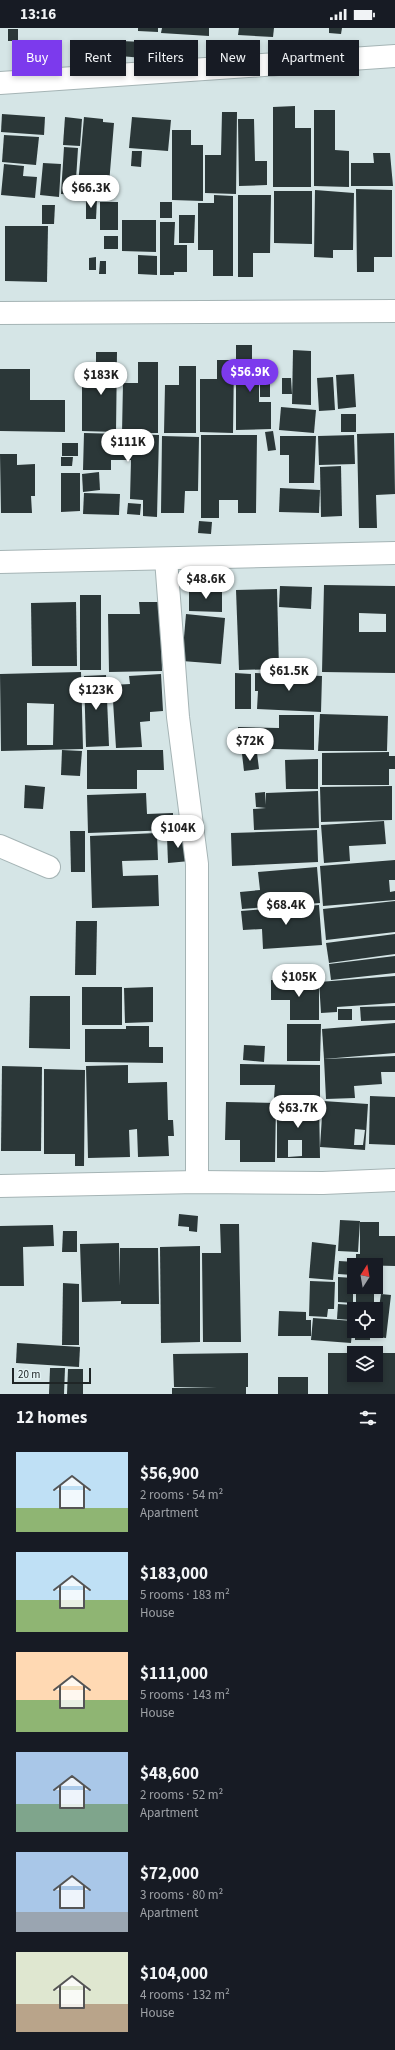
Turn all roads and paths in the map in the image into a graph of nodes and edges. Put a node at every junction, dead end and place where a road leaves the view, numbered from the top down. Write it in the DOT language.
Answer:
graph roads {
  1 [pos="395,56"];
  2 [pos="0,83"];
  3 [pos="395,311"];
  4 [pos="0,313"];
  5 [pos="395,553"];
  6 [pos="166,559"];
  7 [pos="0,562"];
  8 [pos="0,846"];
  9 [pos="49,867"];
  10 [pos="395,1180"];
  11 [pos="197,1182"];
  12 [pos="0,1186"];
  1 -- 2 [label="street"];
  3 -- 4 [label="street"];
  5 -- 6 [label="street"];
  6 -- 7 [label="street"];
  6 -- 11 [label="street"];
  8 -- 9 [label="street"];
  10 -- 11 [label="street"];
  11 -- 12 [label="street"];
}
